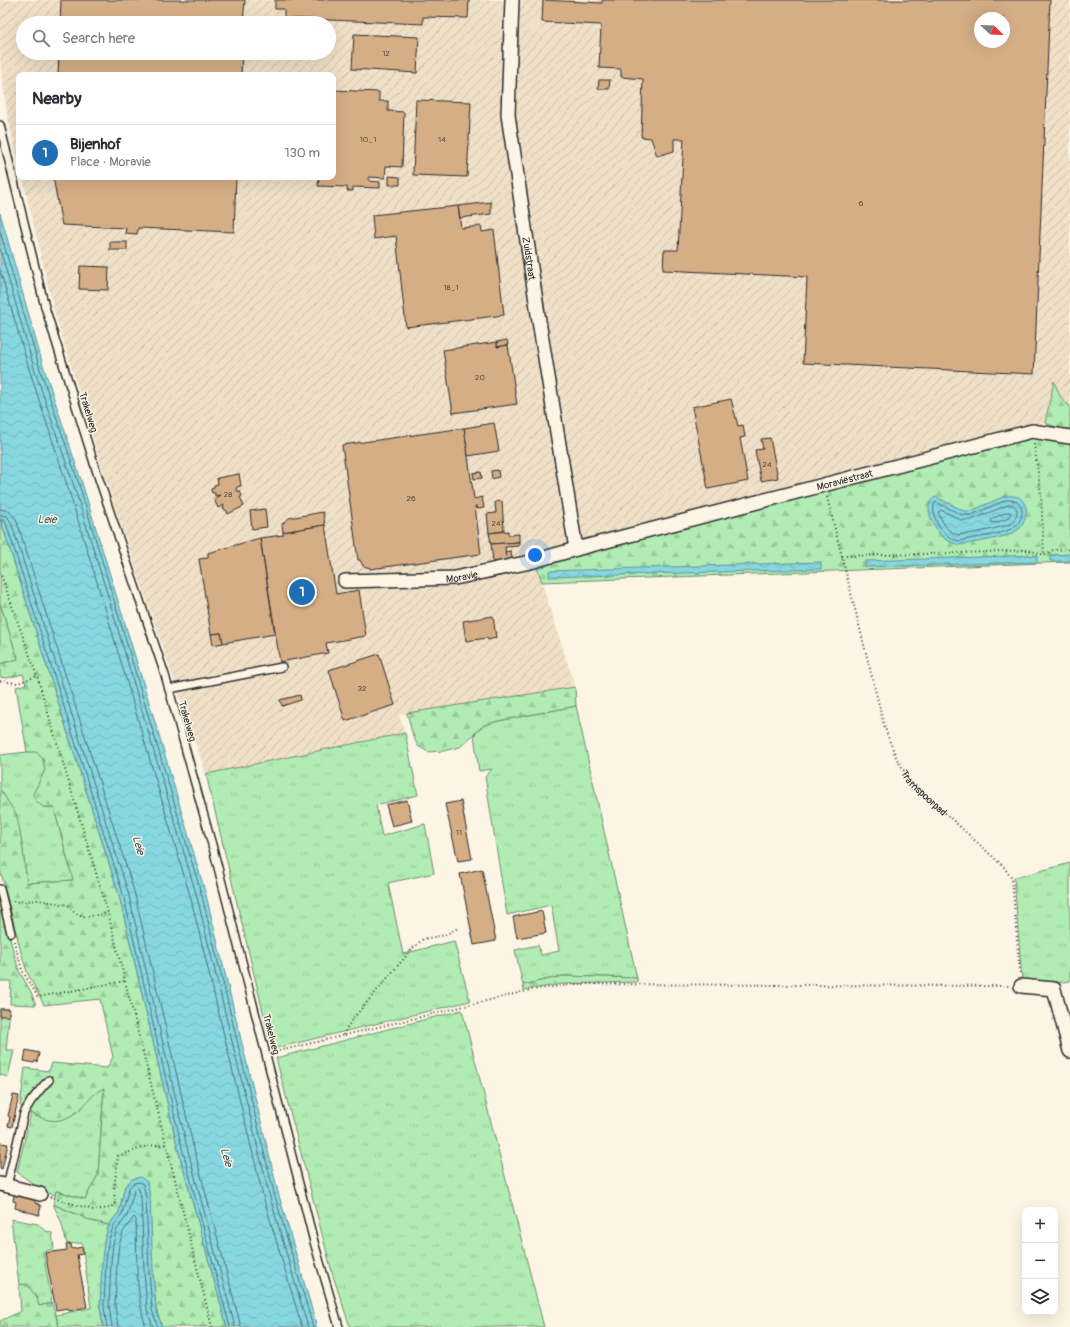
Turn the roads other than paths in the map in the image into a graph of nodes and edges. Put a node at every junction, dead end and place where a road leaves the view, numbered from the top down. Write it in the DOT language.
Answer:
graph roads {
  1 [pos="512,0"];
  2 [pos="0,125"];
  3 [pos="1070,437"];
  4 [pos="619,538"];
  5 [pos="576,549"];
  6 [pos="345,581"];
  7 [pos="282,667"];
  8 [pos="168,689"];
  9 [pos="1,892"];
  10 [pos="11,933"];
  11 [pos="1021,986"];
  12 [pos="1070,1051"];
  13 [pos="49,1080"];
  14 [pos="3,1185"];
  15 [pos="40,1194"];
  16 [pos="339,1327"];
  1 -- 5 [label="street, Zuidstraat"];
  2 -- 8 [label="lane, Trakelweg"];
  3 -- 4 [label="street, Moraviëstraat"];
  4 -- 5 [label="street, Moravie"];
  5 -- 6 [label="street, Moravie"];
  7 -- 8 [label="lane"];
  8 -- 16 [label="lane, Trakelweg"];
  9 -- 10 [label="lane"];
  11 -- 12 [label="street"];
  13 -- 14 [label="lane"];
  14 -- 15 [label="street"];
}
